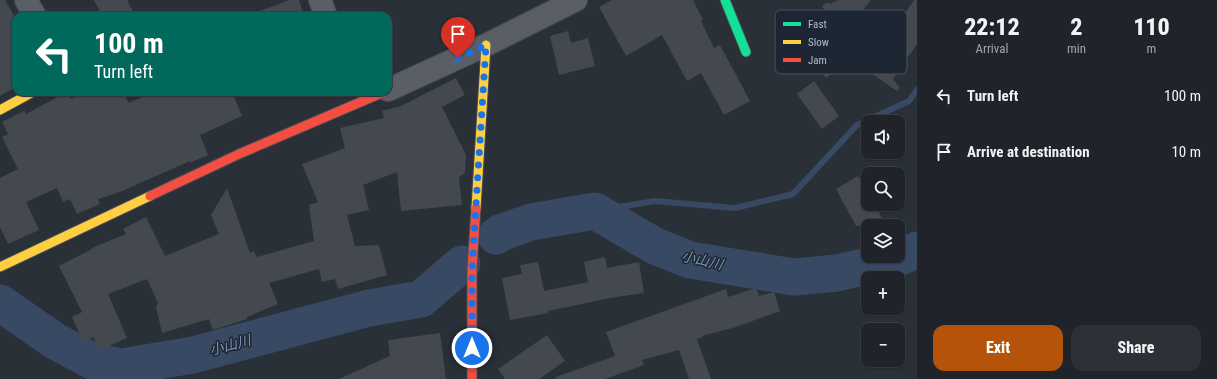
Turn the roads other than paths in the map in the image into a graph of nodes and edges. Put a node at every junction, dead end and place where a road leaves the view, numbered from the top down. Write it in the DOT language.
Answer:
graph roads {
  1 [pos="26,0"];
  2 [pos="320,0"];
  3 [pos="576,0"];
  4 [pos="725,0"];
  5 [pos="33,12"];
  6 [pos="324,12"];
  7 [pos="486,45"];
  8 [pos="746,52"];
  9 [pos="392,88"];
  10 [pos="26,96"];
  11 [pos="358,98"];
  12 [pos="0,110"];
  13 [pos="0,267"];
  14 [pos="472,379"];
  1 -- 5 [label="street"];
  2 -- 6 [label="street"];
  3 -- 7 [label="street"];
  4 -- 8 [label="street"];
  7 -- 9 [label="street"];
  7 -- 14 [label="street"];
  10 -- 12 [label="street"];
  11 -- 13 [label="street"];
}
